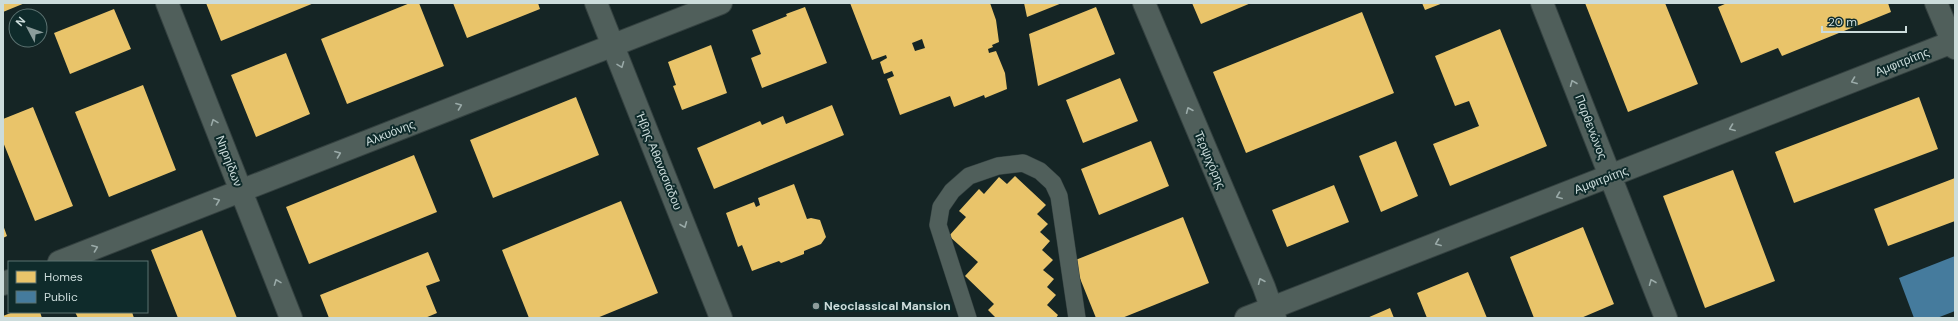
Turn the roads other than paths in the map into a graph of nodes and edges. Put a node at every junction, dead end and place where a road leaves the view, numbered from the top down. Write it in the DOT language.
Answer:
graph roads {
  1 [pos="167,3"];
  2 [pos="596,3"];
  3 [pos="721,3"];
  4 [pos="1144,3"];
  5 [pos="1542,3"];
  6 [pos="1936,3"];
  7 [pos="1954,44"];
  8 [pos="613,45"];
  9 [pos="1610,176"];
  10 [pos="241,192"];
  11 [pos="62,261"];
  12 [pos="1273,313"];
  13 [pos="291,318"];
  14 [pos="721,318"];
  15 [pos="968,318"];
  16 [pos="1077,318"];
  17 [pos="1246,318"];
  18 [pos="1666,318"];
  10 -- 1 [label="street, Νηρηίδων, one-way"];
  2 -- 8 [label="street, Ήβης Αθανασιάδου"];
  3 -- 8 [label="street, Αλκυόνης"];
  12 -- 4 [label="street, Τερψιχόρης, one-way"];
  9 -- 5 [label="street, Παρθενώνος, one-way"];
  6 -- 7 [label="street"];
  7 -- 9 [label="street, Αμφιτρίτης, one-way"];
  10 -- 8 [label="street, Αλκυόνης, one-way"];
  8 -- 14 [label="street, Ήβης Αθανασιάδου, one-way"];
  9 -- 12 [label="street, Αμφιτρίτης, one-way"];
  18 -- 9 [label="street, Παρθενώνος, one-way"];
  11 -- 10 [label="street, Αλκυόνης, one-way"];
  13 -- 10 [label="street, Νηρηίδων, one-way"];
  12 -- 17 [label="street, Αμφιτρίτης"];
  15 -- 16 [label="lane"];
}
